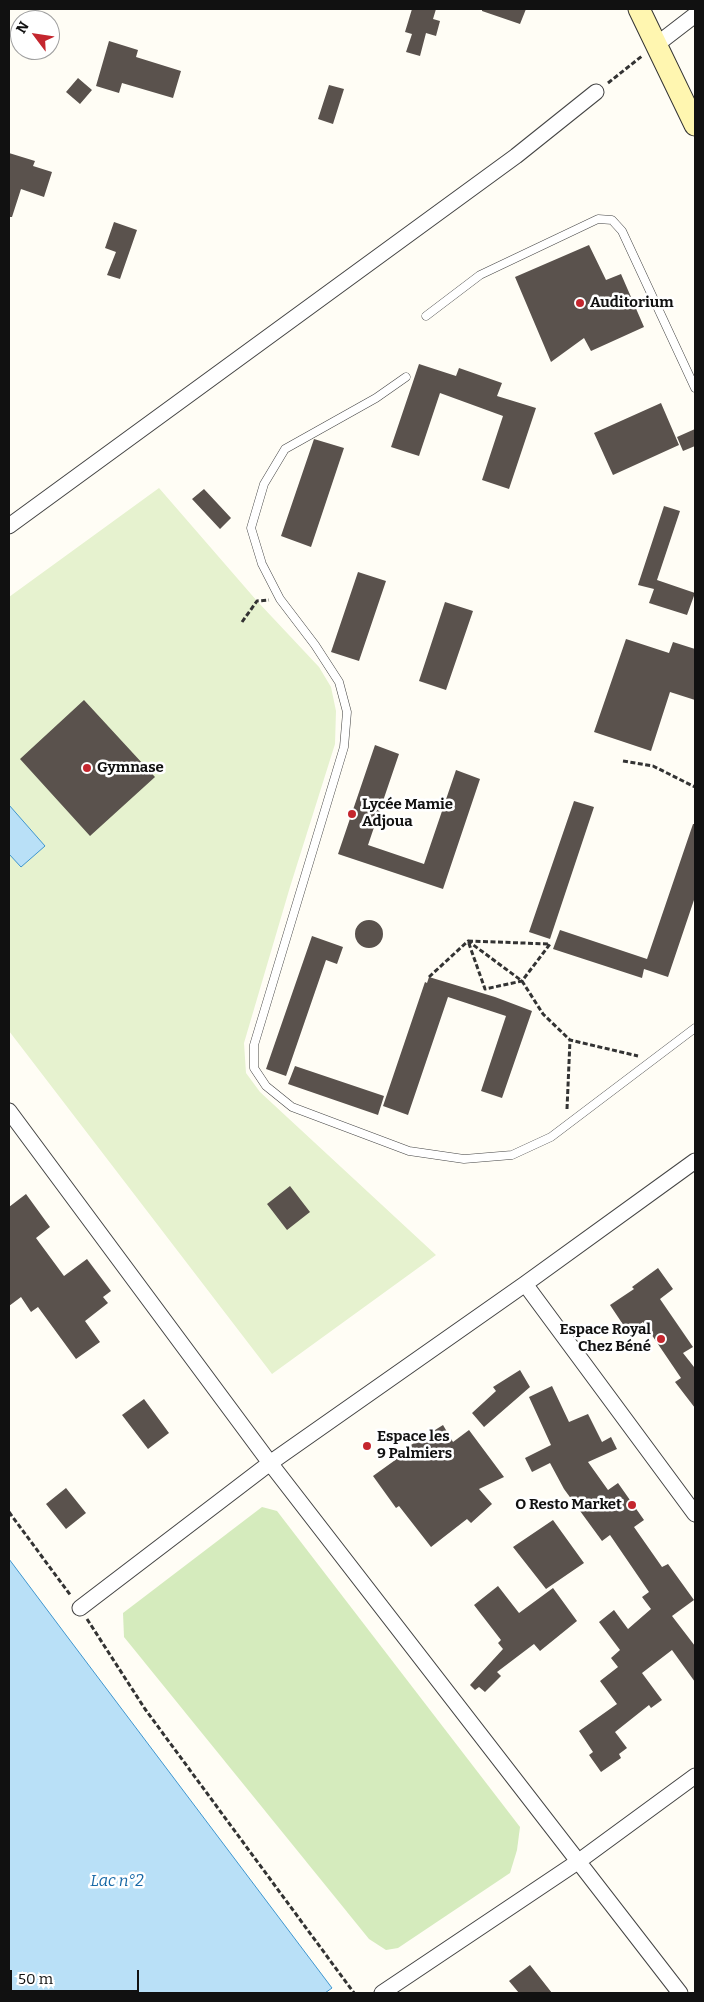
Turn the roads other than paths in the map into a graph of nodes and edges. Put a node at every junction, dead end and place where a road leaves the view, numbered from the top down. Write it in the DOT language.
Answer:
graph roads {
  1 [pos="639,9"];
  2 [pos="695,15"];
  3 [pos="656,45"];
  4 [pos="596,92"];
  5 [pos="695,125"];
  6 [pos="426,316"];
  7 [pos="406,377"];
  8 [pos="695,388"];
  9 [pos="9,526"];
  10 [pos="695,1028"];
  11 [pos="9,1111"];
  12 [pos="695,1161"];
  13 [pos="525,1284"];
  14 [pos="270,1463"];
  15 [pos="695,1514"];
  16 [pos="80,1608"];
  17 [pos="695,1776"];
  18 [pos="579,1861"];
  19 [pos="400,1988"];
  20 [pos="382,1993"];
  21 [pos="680,1993"];
  1 -- 3 [label="street"];
  2 -- 3 [label="street"];
  3 -- 5 [label="street"];
  4 -- 9 [label="street"];
  6 -- 8 [label="lane"];
  7 -- 10 [label="lane"];
  11 -- 14 [label="street"];
  12 -- 13 [label="street"];
  13 -- 14 [label="street"];
  13 -- 15 [label="street"];
  14 -- 16 [label="street"];
  14 -- 18 [label="street"];
  17 -- 18 [label="street"];
  18 -- 19 [label="street"];
  18 -- 21 [label="street"];
  19 -- 20 [label="street"];
}
